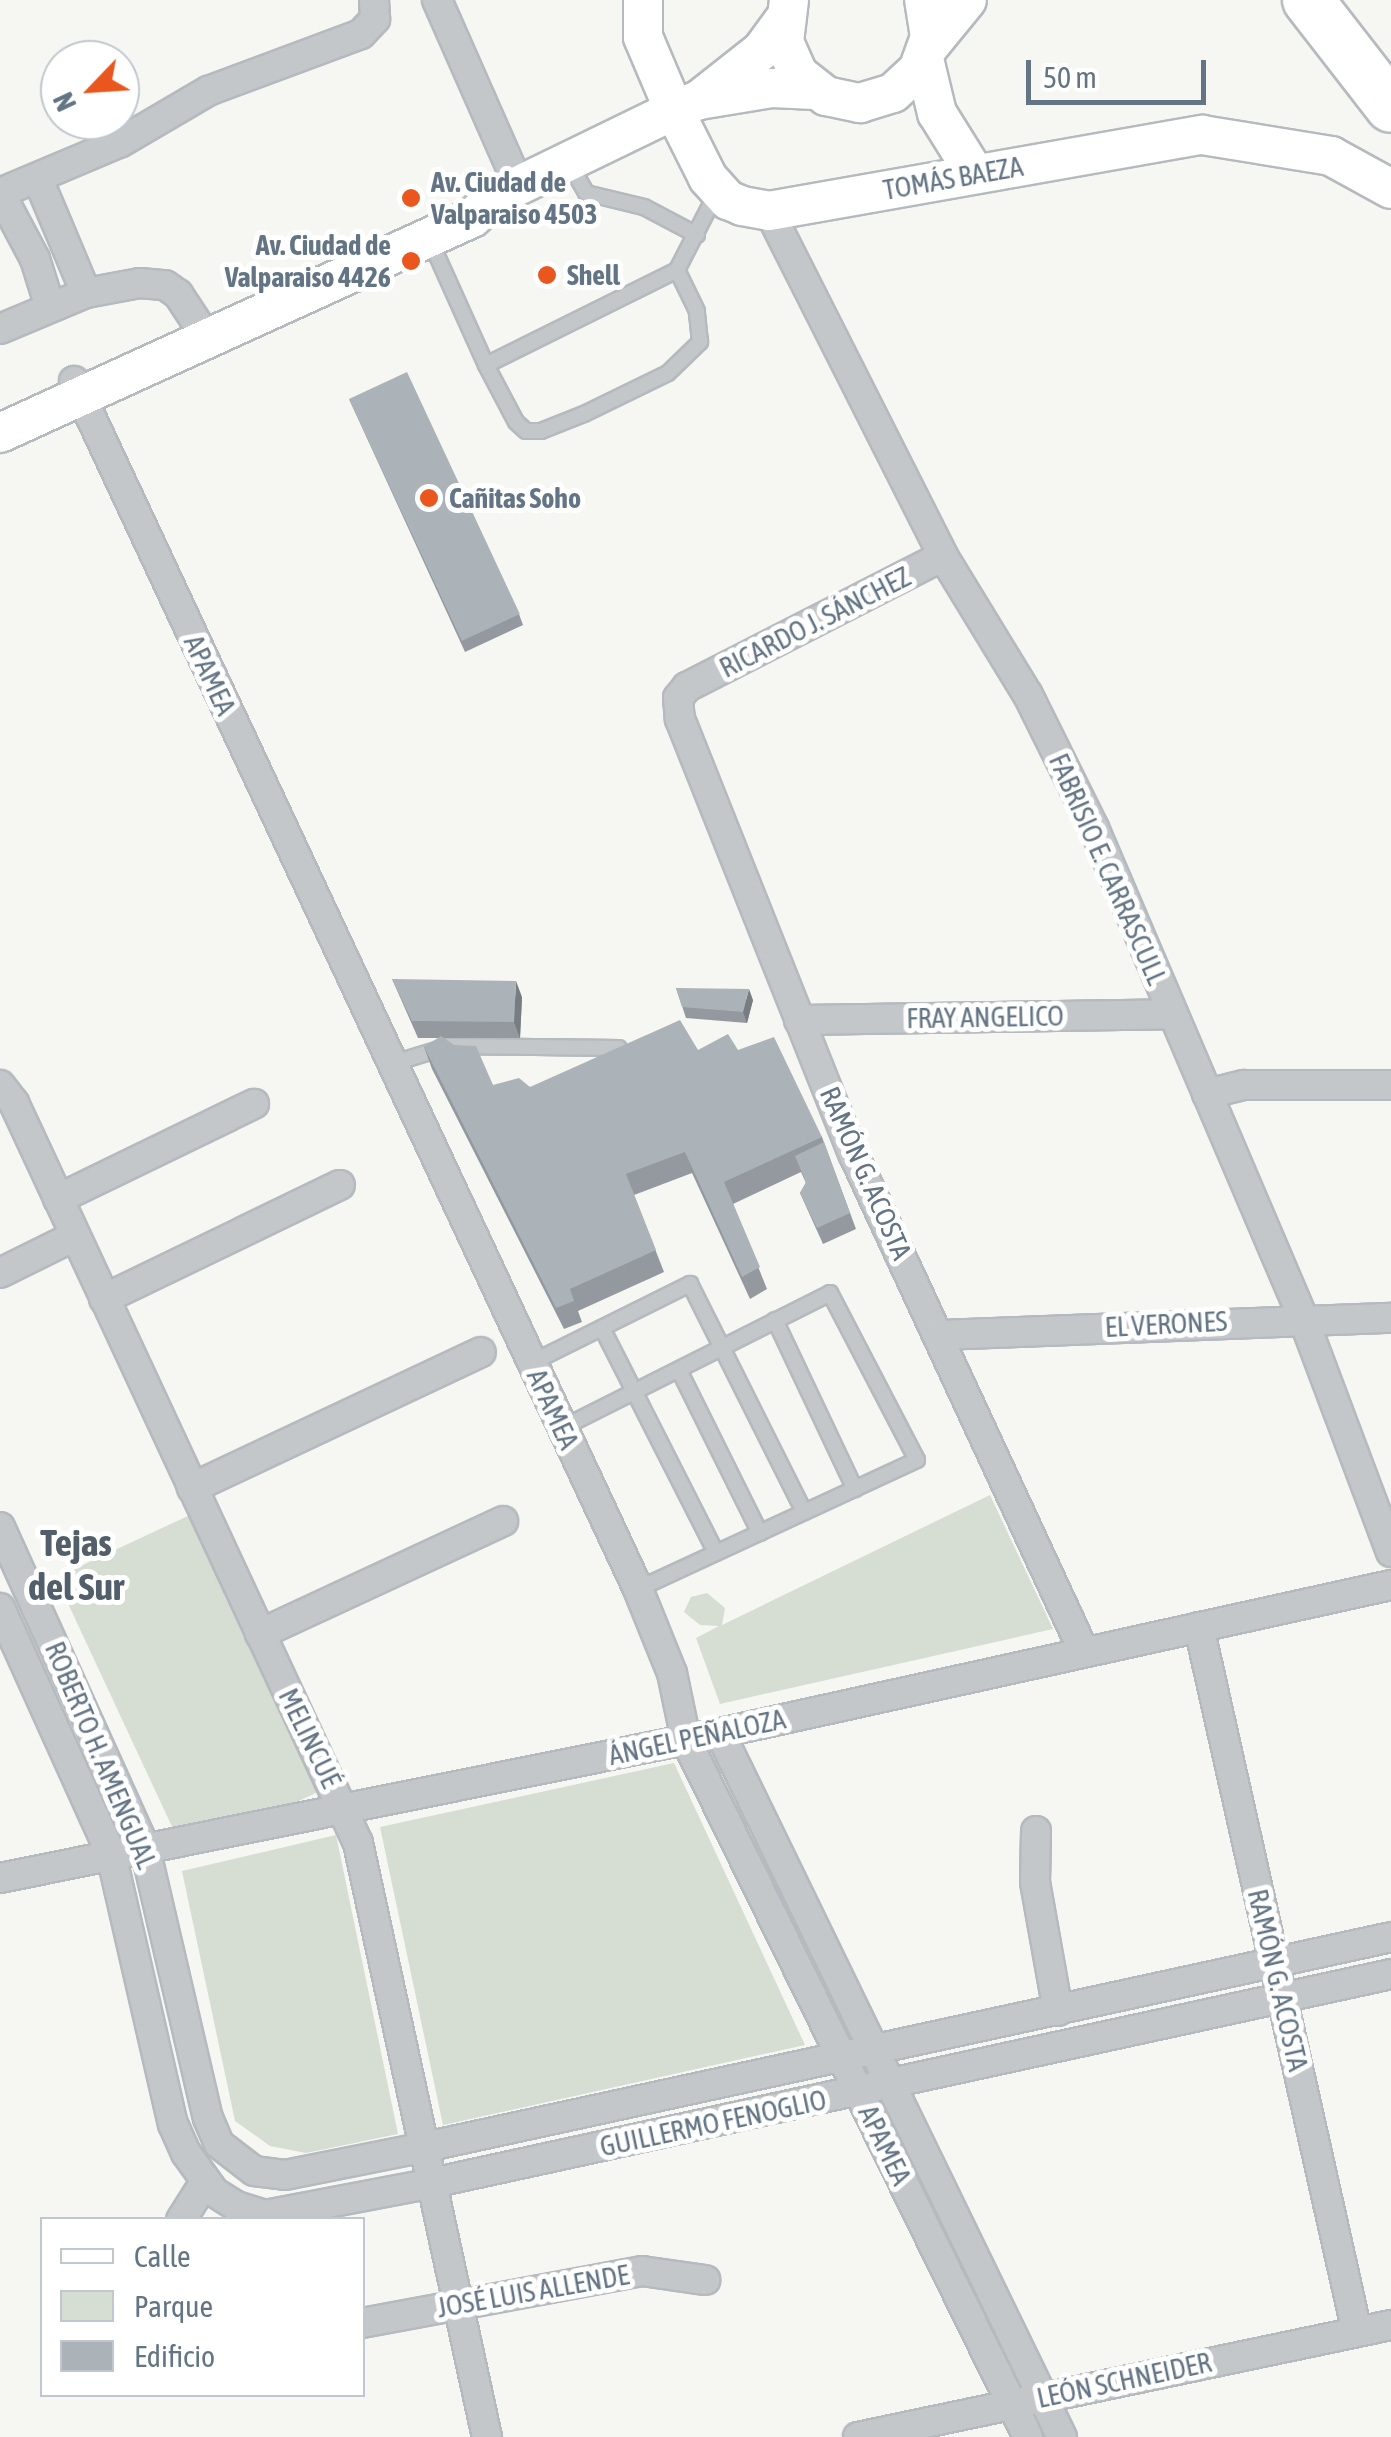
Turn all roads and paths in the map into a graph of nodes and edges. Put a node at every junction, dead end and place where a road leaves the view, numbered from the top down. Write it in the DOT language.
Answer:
graph roads {
  1 [pos="374,0"];
  2 [pos="437,0"];
  3 [pos="642,0"];
  4 [pos="924,0"];
  5 [pos="967,0"];
  6 [pos="1308,0"];
  7 [pos="786,10"];
  8 [pos="925,54"];
  9 [pos="816,90"];
  10 [pos="882,98"];
  11 [pos="687,105"];
  12 [pos="1391,107"];
  13 [pos="949,135"];
  14 [pos="568,162"];
  15 [pos="975,174"];
  16 [pos="38,179"];
  17 [pos="1391,189"];
  18 [pos="718,190"];
  19 [pos="507,192"];
  20 [pos="0,193"];
  21 [pos="769,211"];
  22 [pos="698,235"];
  23 [pos="429,237"];
  24 [pos="677,270"];
  25 [pos="86,294"];
  26 [pos="50,308"];
  27 [pos="0,329"];
  28 [pos="203,330"];
  29 [pos="486,365"];
  30 [pos="77,388"];
  31 [pos="6,416"];
  32 [pos="943,556"];
  33 [pos="687,688"];
  34 [pos="1172,1014"];
  35 [pos="799,1020"];
  36 [pos="619,1048"];
  37 [pos="390,1064"];
  38 [pos="0,1085"];
  39 [pos="1391,1085"];
  40 [pos="1206,1094"];
  41 [pos="254,1104"];
  42 [pos="340,1185"];
  43 [pos="58,1200"];
  44 [pos="76,1236"];
  45 [pos="0,1272"];
  46 [pos="104,1299"];
  47 [pos="1304,1318"];
  48 [pos="1391,1318"];
  49 [pos="776,1320"];
  50 [pos="602,1328"];
  51 [pos="941,1335"];
  52 [pos="724,1346"];
  53 [pos="481,1352"];
  54 [pos="531,1363"];
  55 [pos="679,1370"];
  56 [pos="633,1392"];
  57 [pos="562,1428"];
  58 [pos="192,1488"];
  59 [pos="855,1488"];
  60 [pos="804,1512"];
  61 [pos="503,1521"];
  62 [pos="0,1527"];
  63 [pos="760,1533"];
  64 [pos="1391,1552"];
  65 [pos="716,1553"];
  66 [pos="1391,1585"];
  67 [pos="638,1589"];
  68 [pos="0,1608"];
  69 [pos="1199,1627"];
  70 [pos="260,1634"];
  71 [pos="1084,1652"];
  72 [pos="720,1733"];
  73 [pos="686,1740"];
  74 [pos="344,1806"];
  75 [pos="1036,1831"];
  76 [pos="145,1848"];
  77 [pos="111,1854"];
  78 [pos="0,1878"];
  79 [pos="1391,1937"];
  80 [pos="1274,1963"];
  81 [pos="1391,1974"];
  82 [pos="1282,1998"];
  83 [pos="1058,2011"];
  84 [pos="874,2051"];
  85 [pos="842,2058"];
  86 [pos="891,2085"];
  87 [pos="858,2092"];
  88 [pos="425,2147"];
  89 [pos="234,2160"];
  90 [pos="432,2183"];
  91 [pos="210,2187"];
  92 [pos="184,2217"];
  93 [pos="705,2280"];
  94 [pos="459,2303"];
  95 [pos="365,2321"];
  96 [pos="1391,2325"];
  97 [pos="1357,2332"];
  98 [pos="1042,2397"];
  99 [pos="1012,2404"];
  100 [pos="487,2437"];
  101 [pos="858,2437"];
  102 [pos="1028,2437"];
  103 [pos="1062,2437"];
  1 -- 16 [label="street"];
  2 -- 19 [label="street"];
  3 -- 11 [label="main road"];
  4 -- 8 [label="main road"];
  5 -- 8 [label="main road"];
  6 -- 12 [label="highway"];
  7 -- 9 [label="main road"];
  7 -- 11 [label="main road"];
  8 -- 10 [label="main road"];
  8 -- 13 [label="main road"];
  9 -- 10 [label="main road"];
  9 -- 11 [label="main road"];
  10 -- 13 [label="main road"];
  11 -- 14 [label="main road"];
  11 -- 18 [label="main road"];
  13 -- 15 [label="main road"];
  14 -- 19 [label="main road"];
  14 -- 22 [label="lane"];
  15 -- 17 [label="main road, TOMÁS BAEZA"];
  15 -- 21 [label="main road, TOMÁS BAEZA"];
  16 -- 20 [label="street"];
  16 -- 25 [label="street"];
  18 -- 21 [label="main road"];
  18 -- 22 [label="lane"];
  19 -- 23 [label="main road"];
  19 -- 28 [label="main road"];
  20 -- 26 [label="street"];
  21 -- 32 [label="street, FABRISIO E. CARRASCULL"];
  22 -- 24 [label="lane"];
  23 -- 28 [label="main road"];
  23 -- 29 [label="lane"];
  24 -- 29 [label="lane"];
  24 -- 29 [label="lane"];
  25 -- 26 [label="street"];
  25 -- 28 [label="street"];
  26 -- 27 [label="street"];
  28 -- 30 [label="main road"];
  30 -- 31 [label="main road"];
  30 -- 37 [label="street, APAMEA"];
  32 -- 33 [label="street, RICARDO J. SÁNCHEZ"];
  32 -- 34 [label="street, FABRISIO E. CARRASCULL"];
  33 -- 35 [label="street, RAMÓN G. ACOSTA"];
  34 -- 35 [label="street, FRAY ANGELICO"];
  34 -- 40 [label="street, FABRISIO E. CARRASCULL"];
  35 -- 51 [label="street, RAMÓN G. ACOSTA"];
  36 -- 37 [label="lane"];
  37 -- 54 [label="street, APAMEA"];
  38 -- 43 [label="street, MELINCUÉ"];
  39 -- 40 [label="street"];
  40 -- 47 [label="street, FABRISIO E. CARRASCULL"];
  41 -- 43 [label="street"];
  42 -- 46 [label="street"];
  43 -- 44 [label="street, MELINCUÉ"];
  44 -- 45 [label="street"];
  44 -- 46 [label="street, MELINCUÉ"];
  46 -- 58 [label="street, MELINCUÉ"];
  47 -- 48 [label="street, EL VERONES"];
  47 -- 51 [label="street, EL VERONES"];
  47 -- 64 [label="street, FABRISIO E. CARRASCULL"];
  49 -- 52 [label="lane"];
  49 -- 59 [label="lane"];
  49 -- 59 [label="lane"];
  50 -- 52 [label="lane"];
  50 -- 54 [label="lane"];
  50 -- 56 [label="lane"];
  51 -- 71 [label="street, RAMÓN G. ACOSTA"];
  52 -- 55 [label="lane"];
  52 -- 60 [label="lane"];
  53 -- 58 [label="street"];
  54 -- 57 [label="street, APAMEA"];
  55 -- 56 [label="lane"];
  55 -- 63 [label="lane"];
  56 -- 57 [label="lane"];
  56 -- 65 [label="lane"];
  57 -- 67 [label="street, APAMEA"];
  58 -- 70 [label="street, MELINCUÉ"];
  59 -- 60 [label="lane"];
  60 -- 63 [label="lane"];
  61 -- 70 [label="street"];
  62 -- 76 [label="street, ROBERTO H. AMENGUAL"];
  63 -- 65 [label="lane"];
  65 -- 67 [label="lane"];
  66 -- 69 [label="street, ÁNGEL PEÑALOZA"];
  67 -- 73 [label="street, APAMEA"];
  68 -- 77 [label="street, ROBERTO H. AMENGUAL"];
  69 -- 71 [label="street, ÁNGEL PEÑALOZA"];
  69 -- 80 [label="street, RAMÓN G. ACOSTA"];
  70 -- 74 [label="street, MELINCUÉ"];
  71 -- 72 [label="street, ÁNGEL PEÑALOZA"];
  72 -- 73 [label="street, ÁNGEL PEÑALOZA"];
  72 -- 84 [label="street, APAMEA"];
  73 -- 74 [label="street, ÁNGEL PEÑALOZA"];
  73 -- 85 [label="street, APAMEA"];
  74 -- 76 [label="street, ÁNGEL PEÑALOZA"];
  74 -- 88 [label="street, MELINCUÉ"];
  75 -- 83 [label="street"];
  76 -- 77 [label="street, ÁNGEL PEÑALOZA"];
  76 -- 89 [label="street, ROBERTO H. AMENGUAL"];
  77 -- 78 [label="street, ÁNGEL PEÑALOZA"];
  77 -- 91 [label="street, ROBERTO H. AMENGUAL"];
  79 -- 80 [label="street, GUILLERMO FENOGLIO"];
  80 -- 82 [label="street, RAMÓN G. ACOSTA"];
  80 -- 83 [label="street, GUILLERMO FENOGLIO"];
  81 -- 82 [label="street, GUILLERMO FENOGLIO"];
  82 -- 86 [label="street, GUILLERMO FENOGLIO"];
  82 -- 97 [label="street, RAMÓN G. ACOSTA"];
  83 -- 84 [label="street, GUILLERMO FENOGLIO"];
  84 -- 85 [label="street, GUILLERMO FENOGLIO"];
  84 -- 86 [label="street, APAMEA"];
  85 -- 87 [label="street, APAMEA"];
  85 -- 88 [label="street, GUILLERMO FENOGLIO"];
  86 -- 87 [label="street, GUILLERMO FENOGLIO"];
  86 -- 98 [label="street, APAMEA"];
  87 -- 90 [label="street, GUILLERMO FENOGLIO"];
  87 -- 99 [label="street, APAMEA"];
  88 -- 89 [label="street, GUILLERMO FENOGLIO"];
  88 -- 90 [label="street, MELINCUÉ"];
  90 -- 91 [label="street, GUILLERMO FENOGLIO"];
  90 -- 94 [label="street, MELINCUÉ"];
  91 -- 92 [label="street"];
  93 -- 94 [label="street, JOSÉ LUIS ALLENDE"];
  94 -- 95 [label="street, JOSÉ LUIS ALLENDE"];
  94 -- 100 [label="street, MELINCUÉ"];
  96 -- 97 [label="street, LEÓN SCHNEIDER"];
  97 -- 98 [label="street, LEÓN SCHNEIDER"];
  98 -- 99 [label="street, LEÓN SCHNEIDER"];
  98 -- 103 [label="street, APAMEA"];
  99 -- 101 [label="street, LEÓN SCHNEIDER"];
  99 -- 102 [label="street, APAMEA"];
}
